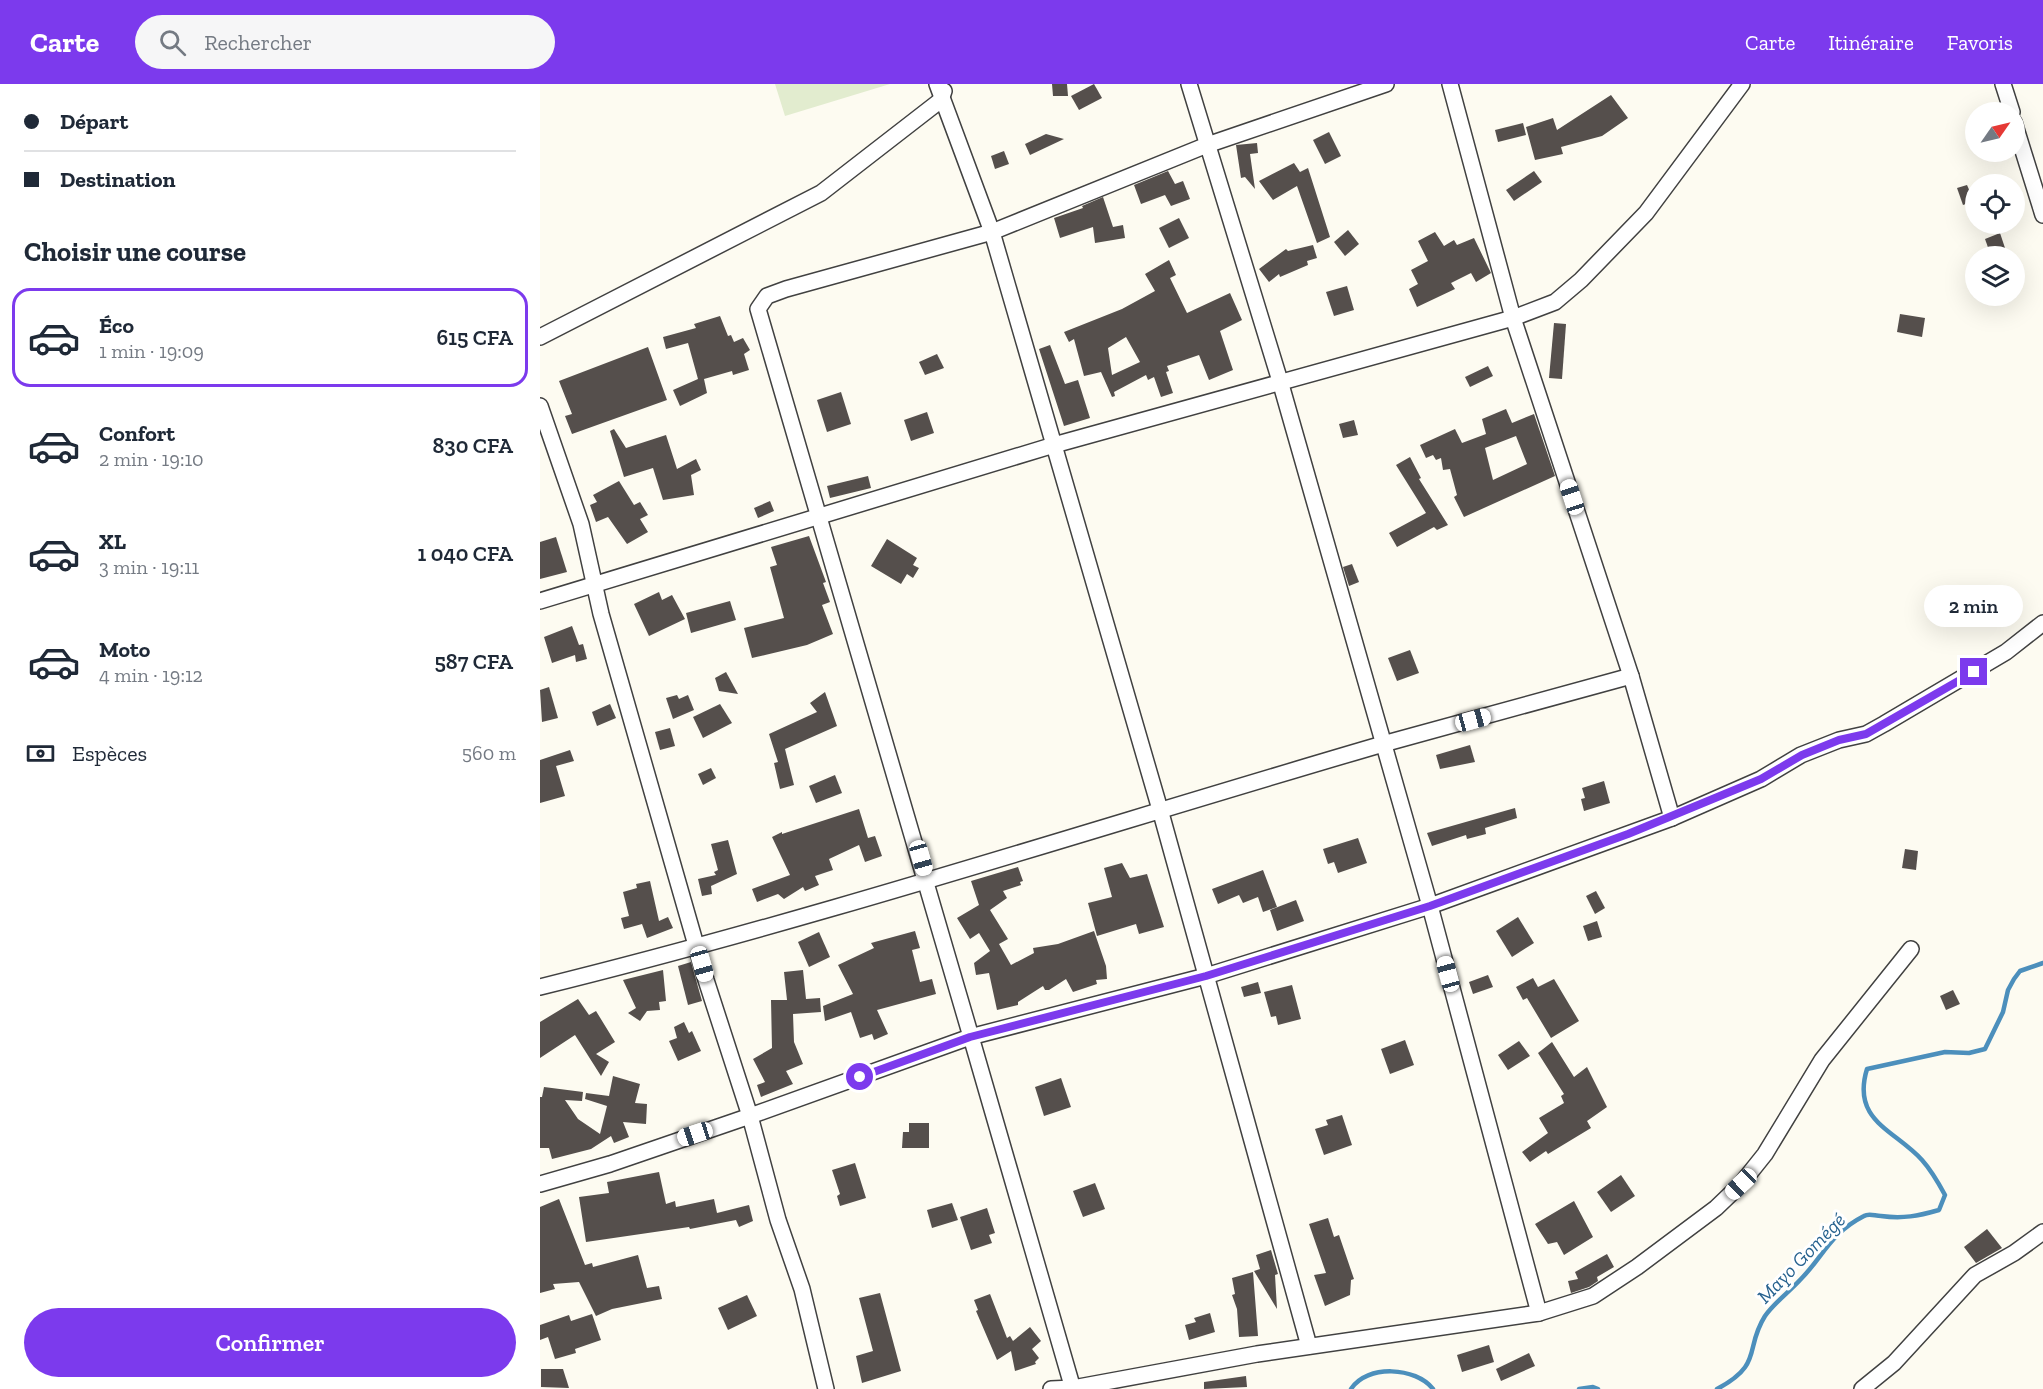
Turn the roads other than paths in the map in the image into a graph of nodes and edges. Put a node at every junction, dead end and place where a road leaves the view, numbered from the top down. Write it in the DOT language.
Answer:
graph roads {
  1 [pos="937,84"];
  2 [pos="946,84"];
  3 [pos="1189,84"];
  4 [pos="1386,84"];
  5 [pos="1450,84"];
  6 [pos="1742,84"];
  7 [pos="2003,84"];
  8 [pos="941,100"];
  9 [pos="2009,102"];
  10 [pos="1207,145"];
  11 [pos="2025,157"];
  12 [pos="2043,214"];
  13 [pos="992,232"];
  14 [pos="1513,318"];
  15 [pos="540,337"];
  16 [pos="1280,381"];
  17 [pos="540,406"];
  18 [pos="1054,445"];
  19 [pos="821,517"];
  20 [pos="595,585"];
  21 [pos="540,601"];
  22 [pos="2043,623"];
  23 [pos="1631,676"];
  24 [pos="1383,744"];
  25 [pos="1161,813"];
  26 [pos="1672,818"];
  27 [pos="928,880"];
  28 [pos="1430,906"];
  29 [pos="698,948"];
  30 [pos="1911,949"];
  31 [pos="1206,976"];
  32 [pos="540,987"];
  33 [pos="970,1037"];
  34 [pos="750,1116"];
  35 [pos="540,1185"];
  36 [pos="2043,1232"];
  37 [pos="1539,1313"];
  38 [pos="1309,1346"];
  39 [pos="1073,1388"];
  40 [pos="826,1389"];
  41 [pos="1051,1389"];
  42 [pos="1862,1389"];
  1 -- 8 [label="street"];
  2 -- 8 [label="street"];
  3 -- 10 [label="street"];
  4 -- 10 [label="street"];
  5 -- 14 [label="street"];
  6 -- 14 [label="street"];
  7 -- 9 [label="street"];
  8 -- 13 [label="street"];
  8 -- 15 [label="street"];
  10 -- 13 [label="street"];
  10 -- 16 [label="street"];
  11 -- 12 [label="street"];
  13 -- 18 [label="street"];
  13 -- 19 [label="street"];
  14 -- 16 [label="street"];
  14 -- 23 [label="street"];
  16 -- 18 [label="street"];
  16 -- 24 [label="street"];
  17 -- 20 [label="street"];
  18 -- 19 [label="street"];
  18 -- 25 [label="street"];
  19 -- 20 [label="street"];
  19 -- 27 [label="street"];
  20 -- 21 [label="street"];
  20 -- 29 [label="street"];
  22 -- 26 [label="street"];
  23 -- 24 [label="street"];
  23 -- 26 [label="street"];
  24 -- 25 [label="street"];
  24 -- 28 [label="street"];
  25 -- 27 [label="street"];
  25 -- 31 [label="street"];
  26 -- 28 [label="street"];
  27 -- 29 [label="street"];
  27 -- 33 [label="street"];
  28 -- 31 [label="street"];
  28 -- 37 [label="street"];
  29 -- 32 [label="street"];
  29 -- 34 [label="street"];
  30 -- 37 [label="street"];
  31 -- 33 [label="street"];
  31 -- 38 [label="street"];
  33 -- 34 [label="street"];
  33 -- 39 [label="street"];
  34 -- 35 [label="street"];
  34 -- 40 [label="street"];
  36 -- 42 [label="street"];
  37 -- 38 [label="street"];
  38 -- 39 [label="street"];
  39 -- 41 [label="street"];
}
